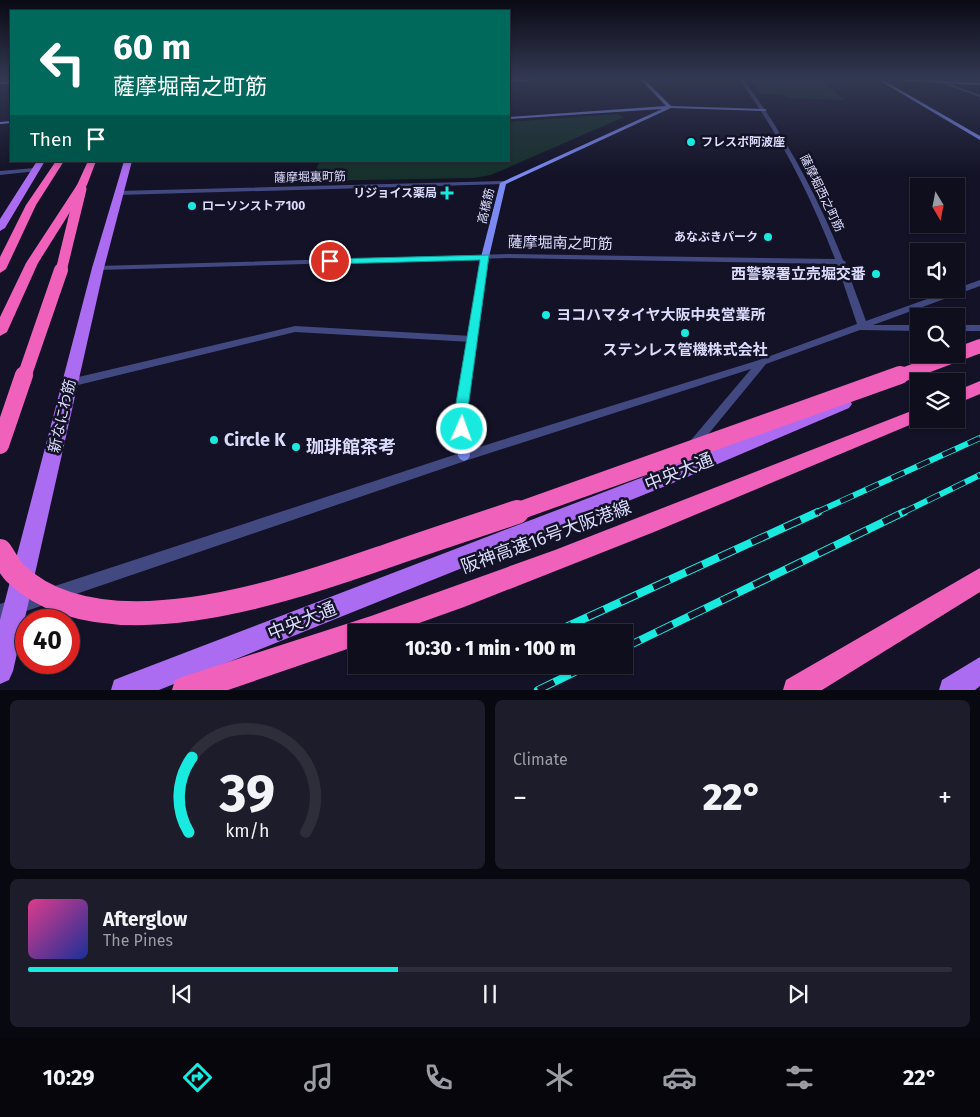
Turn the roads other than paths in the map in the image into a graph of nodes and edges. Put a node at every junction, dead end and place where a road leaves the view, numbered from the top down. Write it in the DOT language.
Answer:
graph roads {
  1 [pos="609,111"];
  2 [pos="661,111"];
  3 [pos="766,111"];
  4 [pos="934,111"];
  5 [pos="510,118"];
  6 [pos="980,138"];
  7 [pos="59,162"];
  8 [pos="92,162"];
  9 [pos="128,162"];
  10 [pos="38,166"];
  11 [pos="0,173"];
  12 [pos="503,183"];
  13 [pos="82,185"];
  14 [pos="118,193"];
  15 [pos="0,228"];
  16 [pos="486,257"];
  17 [pos="842,262"];
  18 [pos="98,268"];
  19 [pos="0,269"];
  20 [pos="980,283"];
  21 [pos="863,328"];
  22 [pos="910,328"];
  23 [pos="965,328"];
  24 [pos="980,328"];
  25 [pos="0,332"];
  26 [pos="472,339"];
  27 [pos="980,346"];
  28 [pos="763,362"];
  29 [pos="70,383"];
  30 [pos="980,387"];
  31 [pos="965,394"];
  32 [pos="910,418"];
  33 [pos="0,445"];
  34 [pos="464,456"];
  35 [pos="666,477"];
  36 [pos="0,551"];
  37 [pos="980,579"];
  38 [pos="17,606"];
  39 [pos="0,612"];
  40 [pos="980,670"];
  41 [pos="0,671"];
  42 [pos="124,690"];
  43 [pos="185,690"];
  44 [pos="796,690"];
  45 [pos="952,690"];
  1 -- 5 [label="street"];
  2 -- 12 [label="street, 高橋筋"];
  3 -- 17 [label="street, 薩摩堀西之町筋"];
  4 -- 6 [label="street"];
  7 -- 19 [label="highway"];
  8 -- 13 [label="highway"];
  9 -- 14 [label="main road, 新なにわ筋"];
  10 -- 11 [label="street"];
  10 -- 15 [label="main road"];
  12 -- 14 [label="street, 薩摩堀裏町筋"];
  12 -- 16 [label="street, 高橋筋"];
  13 -- 25 [label="highway"];
  13 -- 33 [label="highway, bridge"];
  14 -- 18 [label="main road, 新なにわ筋"];
  16 -- 17 [label="street, 薩摩堀南之町筋"];
  16 -- 18 [label="street, 薩摩堀南之町筋"];
  16 -- 26 [label="street, 高橋筋"];
  17 -- 21 [label="street, 薩摩堀西之町筋"];
  18 -- 29 [label="main road, 新なにわ筋"];
  20 -- 21 [label="street"];
  21 -- 22 [label="street"];
  21 -- 28 [label="street"];
  23 -- 24 [label="street"];
  26 -- 29 [label="street"];
  26 -- 34 [label="street, 高橋筋"];
  27 -- 35 [label="main road, 中央大通"];
  27 -- 36 [label="highway, bridge"];
  28 -- 34 [label="street"];
  28 -- 35 [label="street"];
  29 -- 38 [label="main road, 新なにわ筋"];
  30 -- 31 [label="highway"];
  32 -- 43 [label="highway, 阪神高速16号大阪港線"];
  34 -- 38 [label="street"];
  35 -- 42 [label="main road, 中央大通"];
  37 -- 44 [label="highway"];
  38 -- 39 [label="street"];
  38 -- 41 [label="main road, 新なにわ筋"];
  40 -- 45 [label="main road"];
}
